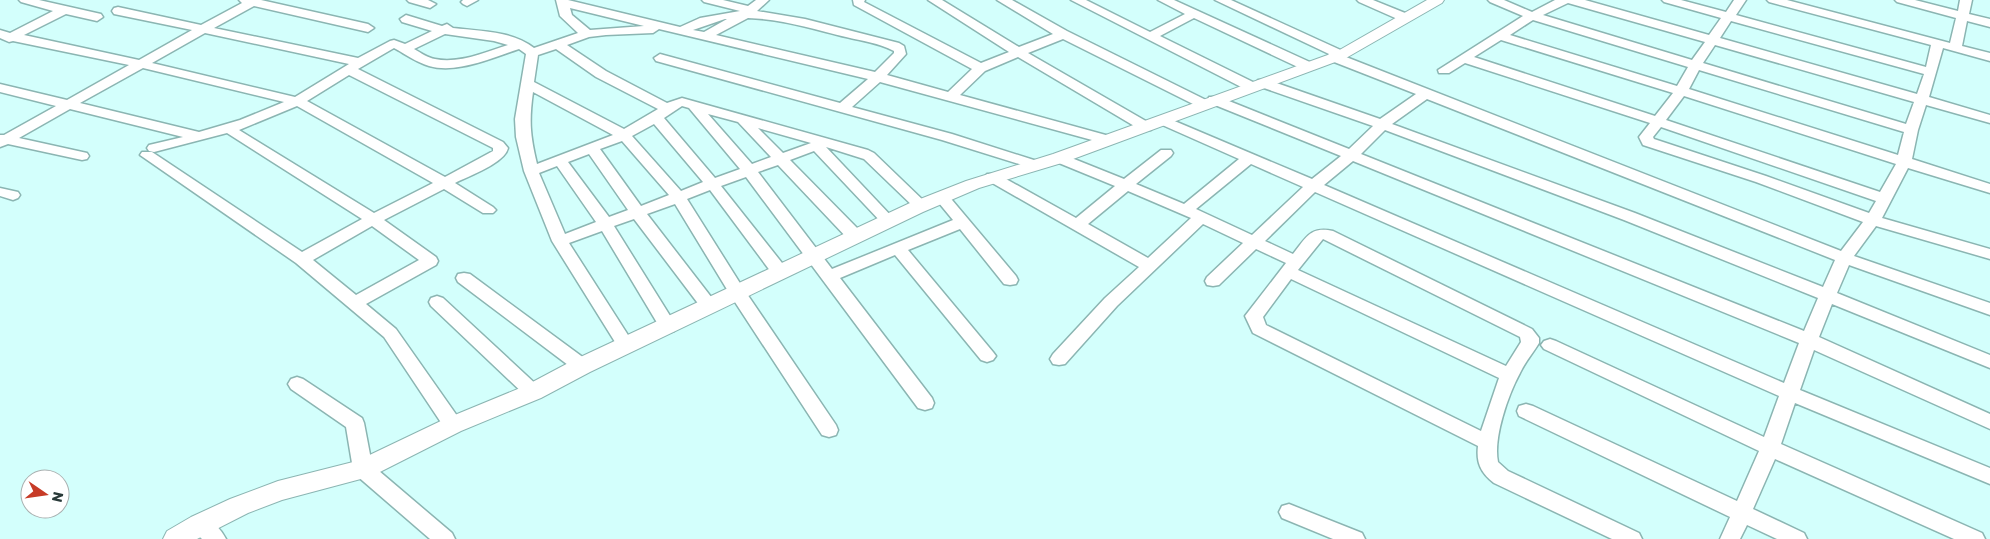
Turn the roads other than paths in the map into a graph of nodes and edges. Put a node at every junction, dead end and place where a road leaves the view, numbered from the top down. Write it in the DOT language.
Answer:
graph roads {
  1 [pos="25,0"];
  2 [pos="250,0"];
  3 [pos="413,0"];
  4 [pos="708,0"];
  5 [pos="763,0"];
  6 [pos="859,0"];
  7 [pos="934,0"];
  8 [pos="1003,0"];
  9 [pos="1077,0"];
  10 [pos="1109,0"];
  11 [pos="1164,0"];
  12 [pos="1222,0"];
  13 [pos="1363,0"];
  14 [pos="1437,0"];
  15 [pos="1494,0"];
  16 [pos="1564,0"];
  17 [pos="1572,0"];
  18 [pos="1668,0"];
  19 [pos="1740,0"];
  20 [pos="1773,0"];
  21 [pos="1901,0"];
  22 [pos="1966,0"];
  23 [pos="562,1"];
  24 [pos="430,4"];
  25 [pos="1092,8"];
  26 [pos="64,10"];
  27 [pos="118,11"];
  28 [pos="748,11"];
  29 [pos="1194,14"];
  30 [pos="1532,16"];
  31 [pos="1963,16"];
  32 [pos="96,17"];
  33 [pos="1729,17"];
  34 [pos="1406,18"];
  35 [pos="406,19"];
  36 [pos="460,21"];
  37 [pos="1990,23"];
  38 [pos="205,28"];
  39 [pos="368,28"];
  40 [pos="679,29"];
  41 [pos="443,30"];
  42 [pos="588,34"];
  43 [pos="1062,34"];
  44 [pos="708,36"];
  45 [pos="1151,36"];
  46 [pos="1500,36"];
  47 [pos="4,38"];
  48 [pos="1713,40"];
  49 [pos="558,44"];
  50 [pos="1938,44"];
  51 [pos="1955,48"];
  52 [pos="405,49"];
  53 [pos="527,49"];
  54 [pos="1018,52"];
  55 [pos="1337,56"];
  56 [pos="1990,57"];
  57 [pos="660,58"];
  58 [pos="1464,58"];
  59 [pos="141,64"];
  60 [pos="1695,65"];
  61 [pos="354,66"];
  62 [pos="1307,66"];
  63 [pos="980,68"];
  64 [pos="1444,70"];
  65 [pos="1931,72"];
  66 [pos="878,77"];
  67 [pos="528,84"];
  68 [pos="1257,85"];
  69 [pos="0,88"];
  70 [pos="1681,90"];
  71 [pos="1426,93"];
  72 [pos="951,96"];
  73 [pos="1922,99"];
  74 [pos="297,101"];
  75 [pos="1209,102"];
  76 [pos="67,106"];
  77 [pos="696,108"];
  78 [pos="842,109"];
  79 [pos="662,113"];
  80 [pos="1990,119"];
  81 [pos="742,120"];
  82 [pos="1165,121"];
  83 [pos="1657,121"];
  84 [pos="1383,124"];
  85 [pos="1146,127"];
  86 [pos="1910,130"];
  87 [pos="233,132"];
  88 [pos="624,135"];
  89 [pos="200,136"];
  90 [pos="2,140"];
  91 [pos="1108,140"];
  92 [pos="820,144"];
  93 [pos="593,149"];
  94 [pos="1166,152"];
  95 [pos="1352,155"];
  96 [pos="82,156"];
  97 [pos="782,158"];
  98 [pos="1059,158"];
  99 [pos="1249,158"];
  100 [pos="560,160"];
  101 [pos="1904,162"];
  102 [pos="1032,164"];
  103 [pos="749,170"];
  104 [pos="531,171"];
  105 [pos="992,177"];
  106 [pos="443,182"];
  107 [pos="713,185"];
  108 [pos="1314,185"];
  109 [pos="1127,186"];
  110 [pos="1990,189"];
  111 [pos="942,197"];
  112 [pos="679,198"];
  113 [pos="1885,199"];
  114 [pos="921,206"];
  115 [pos="488,210"];
  116 [pos="1186,210"];
  117 [pos="638,213"];
  118 [pos="1202,217"];
  119 [pos="373,219"];
  120 [pos="887,220"];
  121 [pos="1873,220"];
  122 [pos="963,222"];
  123 [pos="606,225"];
  124 [pos="1077,225"];
  125 [pos="855,236"];
  126 [pos="560,241"];
  127 [pos="1254,242"];
  128 [pos="898,248"];
  129 [pos="1990,254"];
  130 [pos="812,256"];
  131 [pos="302,258"];
  132 [pos="1844,258"];
  133 [pos="1150,266"];
  134 [pos="1293,267"];
  135 [pos="780,272"];
  136 [pos="828,277"];
  137 [pos="464,278"];
  138 [pos="1010,280"];
  139 [pos="1212,281"];
  140 [pos="737,292"];
  141 [pos="1828,294"];
  142 [pos="437,302"];
  143 [pos="355,303"];
  144 [pos="709,306"];
  145 [pos="1990,309"];
  146 [pos="668,327"];
  147 [pos="1809,340"];
  148 [pos="1550,345"];
  149 [pos="626,346"];
  150 [pos="987,356"];
  151 [pos="1059,359"];
  152 [pos="1990,362"];
  153 [pos="582,366"];
  154 [pos="1510,375"];
  155 [pos="297,384"];
  156 [pos="533,392"];
  157 [pos="1789,393"];
  158 [pos="925,403"];
  159 [pos="1526,411"];
  160 [pos="1990,422"];
  161 [pos="453,425"];
  162 [pos="829,430"];
  163 [pos="1488,443"];
  164 [pos="1770,448"];
  165 [pos="363,469"];
  166 [pos="1990,476"];
  167 [pos="1289,512"];
  168 [pos="1743,512"];
  169 [pos="200,524"];
  170 [pos="176,539"];
  171 [pos="216,539"];
  172 [pos="445,539"];
  173 [pos="1355,539"];
  174 [pos="1632,539"];
  175 [pos="1730,539"];
  176 [pos="1797,539"];
  177 [pos="1975,539"];
  1 -- 26 [label="street"];
  2 -- 38 [label="street"];
  2 -- 39 [label="street"];
  3 -- 24 [label="street"];
  4 -- 28 [label="street"];
  5 -- 28 [label="street"];
  6 -- 63 [label="street"];
  7 -- 54 [label="street"];
  8 -- 43 [label="street"];
  9 -- 25 [label="street"];
  10 -- 25 [label="street"];
  11 -- 29 [label="street"];
  12 -- 55 [label="street"];
  13 -- 34 [label="street"];
  14 -- 34 [label="street"];
  15 -- 30 [label="street"];
  16 -- 30 [label="street"];
  17 -- 48 [label="street"];
  18 -- 33 [label="street"];
  19 -- 33 [label="street"];
  20 -- 50 [label="street"];
  21 -- 31 [label="street"];
  22 -- 31 [label="street"];
  23 -- 40 [label="street"];
  23 -- 42 [label="street"];
  25 -- 45 [label="street"];
  26 -- 32 [label="street"];
  26 -- 47 [label="street"];
  27 -- 38 [label="street"];
  28 -- 40 [label="street"];
  28 -- 44 [label="street"];
  28 -- 66 [label="street"];
  29 -- 45 [label="street"];
  29 -- 62 [label="street"];
  30 -- 46 [label="street"];
  30 -- 60 [label="street"];
  31 -- 37 [label="street"];
  31 -- 51 [label="street"];
  33 -- 48 [label="street"];
  33 -- 65 [label="street"];
  34 -- 55 [label="street"];
  35 -- 41 [label="street"];
  36 -- 41 [label="street"];
  38 -- 59 [label="street"];
  38 -- 61 [label="street"];
  40 -- 42 [label="street"];
  40 -- 44 [label="street"];
  41 -- 52 [label="street"];
  41 -- 53 [label="street"];
  42 -- 49 [label="street"];
  43 -- 54 [label="street"];
  43 -- 75 [label="street"];
  44 -- 66 [label="street"];
  45 -- 68 [label="street"];
  46 -- 58 [label="street"];
  46 -- 70 [label="street"];
  47 -- 59 [label="street"];
  48 -- 60 [label="street"];
  48 -- 73 [label="street"];
  49 -- 53 [label="street"];
  49 -- 79 [label="street"];
  50 -- 51 [label="street"];
  50 -- 65 [label="street"];
  51 -- 56 [label="street"];
  52 -- 53 [label="street"];
  52 -- 61 [label="street"];
  53 -- 67 [label="street"];
  54 -- 63 [label="street"];
  54 -- 85 [label="street"];
  55 -- 62 [label="street"];
  55 -- 71 [label="street"];
  57 -- 78 [label="street"];
  58 -- 64 [label="street"];
  58 -- 83 [label="street"];
  59 -- 74 [label="street"];
  59 -- 76 [label="street"];
  60 -- 70 [label="street"];
  60 -- 86 [label="street"];
  61 -- 74 [label="street"];
  61 -- 106 [label="street"];
  62 -- 68 [label="street"];
  63 -- 72 [label="street"];
  65 -- 73 [label="street"];
  66 -- 72 [label="street"];
  66 -- 78 [label="street"];
  67 -- 88 [label="street"];
  67 -- 104 [label="street"];
  68 -- 75 [label="street"];
  68 -- 84 [label="street"];
  69 -- 76 [label="street"];
  70 -- 83 [label="street"];
  70 -- 101 [label="street"];
  71 -- 84 [label="street"];
  71 -- 132 [label="street"];
  72 -- 91 [label="street"];
  73 -- 80 [label="street"];
  73 -- 86 [label="street"];
  74 -- 89 [label="street"];
  74 -- 106 [label="street"];
  75 -- 82 [label="street"];
  75 -- 95 [label="street"];
  76 -- 89 [label="street"];
  76 -- 90 [label="street"];
  77 -- 79 [label="street"];
  77 -- 81 [label="street"];
  77 -- 103 [label="street"];
  78 -- 102 [label="street"];
  79 -- 88 [label="street"];
  79 -- 107 [label="street"];
  81 -- 92 [label="street"];
  81 -- 97 [label="street"];
  82 -- 85 [label="street"];
  82 -- 99 [label="street"];
  83 -- 113 [label="street"];
  83 -- 121 [label="street"];
  84 -- 95 [label="street"];
  84 -- 141 [label="street"];
  85 -- 91 [label="street"];
  86 -- 101 [label="street"];
  87 -- 119 [label="street"];
  88 -- 93 [label="street"];
  88 -- 112 [label="street"];
  89 -- 131 [label="street"];
  90 -- 96 [label="street"];
  91 -- 98 [label="street"];
  92 -- 97 [label="street"];
  92 -- 114 [label="street"];
  92 -- 120 [label="street"];
  93 -- 100 [label="street"];
  93 -- 117 [label="street"];
  94 -- 109 [label="street"];
  95 -- 108 [label="street"];
  95 -- 147 [label="street"];
  97 -- 103 [label="street"];
  97 -- 125 [label="street"];
  98 -- 102 [label="street"];
  98 -- 109 [label="street"];
  99 -- 108 [label="street"];
  99 -- 116 [label="street"];
  100 -- 104 [label="street"];
  100 -- 123 [label="street"];
  101 -- 110 [label="street"];
  101 -- 113 [label="street"];
  102 -- 105 [label="street"];
  103 -- 107 [label="street"];
  103 -- 130 [label="street"];
  104 -- 126 [label="street"];
  105 -- 111 [label="street"];
  105 -- 124 [label="street"];
  106 -- 115 [label="street"];
  106 -- 119 [label="street"];
  107 -- 112 [label="street"];
  107 -- 135 [label="street"];
  108 -- 127 [label="street"];
  108 -- 157 [label="street"];
  109 -- 116 [label="street"];
  109 -- 124 [label="street"];
  111 -- 114 [label="street"];
  111 -- 122 [label="street"];
  112 -- 117 [label="street"];
  112 -- 140 [label="street"];
  113 -- 121 [label="street"];
  114 -- 120 [label="street"];
  116 -- 118 [label="street"];
  117 -- 123 [label="street"];
  117 -- 144 [label="street"];
  118 -- 127 [label="street"];
  118 -- 133 [label="street"];
  119 -- 131 [label="street"];
  119 -- 143 [label="street"];
  120 -- 125 [label="street"];
  121 -- 129 [label="street"];
  121 -- 132 [label="street"];
  122 -- 128 [label="street"];
  122 -- 138 [label="street"];
  123 -- 126 [label="street"];
  123 -- 146 [label="street"];
  124 -- 133 [label="street"];
  125 -- 130 [label="street"];
  126 -- 149 [label="street"];
  127 -- 134 [label="street"];
  127 -- 139 [label="street"];
  128 -- 136 [label="street"];
  128 -- 150 [label="street"];
  130 -- 135 [label="street"];
  130 -- 136 [label="street"];
  131 -- 143 [label="street"];
  132 -- 141 [label="street"];
  132 -- 145 [label="street"];
  133 -- 151 [label="street"];
  134 -- 154 [label="street"];
  134 -- 154 [label="street"];
  134 -- 163 [label="street"];
  135 -- 140 [label="street"];
  136 -- 158 [label="street"];
  137 -- 153 [label="street"];
  140 -- 144 [label="street"];
  140 -- 162 [label="street"];
  141 -- 147 [label="street"];
  141 -- 152 [label="street"];
  142 -- 156 [label="street"];
  143 -- 161 [label="street"];
  144 -- 146 [label="street"];
  146 -- 149 [label="street"];
  147 -- 157 [label="street"];
  147 -- 160 [label="street"];
  148 -- 164 [label="street"];
  149 -- 153 [label="street"];
  153 -- 156 [label="street"];
  154 -- 163 [label="street"];
  155 -- 165 [label="street"];
  156 -- 161 [label="street"];
  157 -- 164 [label="street"];
  157 -- 166 [label="street"];
  159 -- 168 [label="street"];
  161 -- 165 [label="street"];
  163 -- 174 [label="street"];
  164 -- 168 [label="street"];
  164 -- 177 [label="street"];
  165 -- 169 [label="street"];
  165 -- 172 [label="street"];
  167 -- 173 [label="street"];
  168 -- 175 [label="street"];
  168 -- 176 [label="street"];
  169 -- 170 [label="street"];
  169 -- 171 [label="street"];
}
